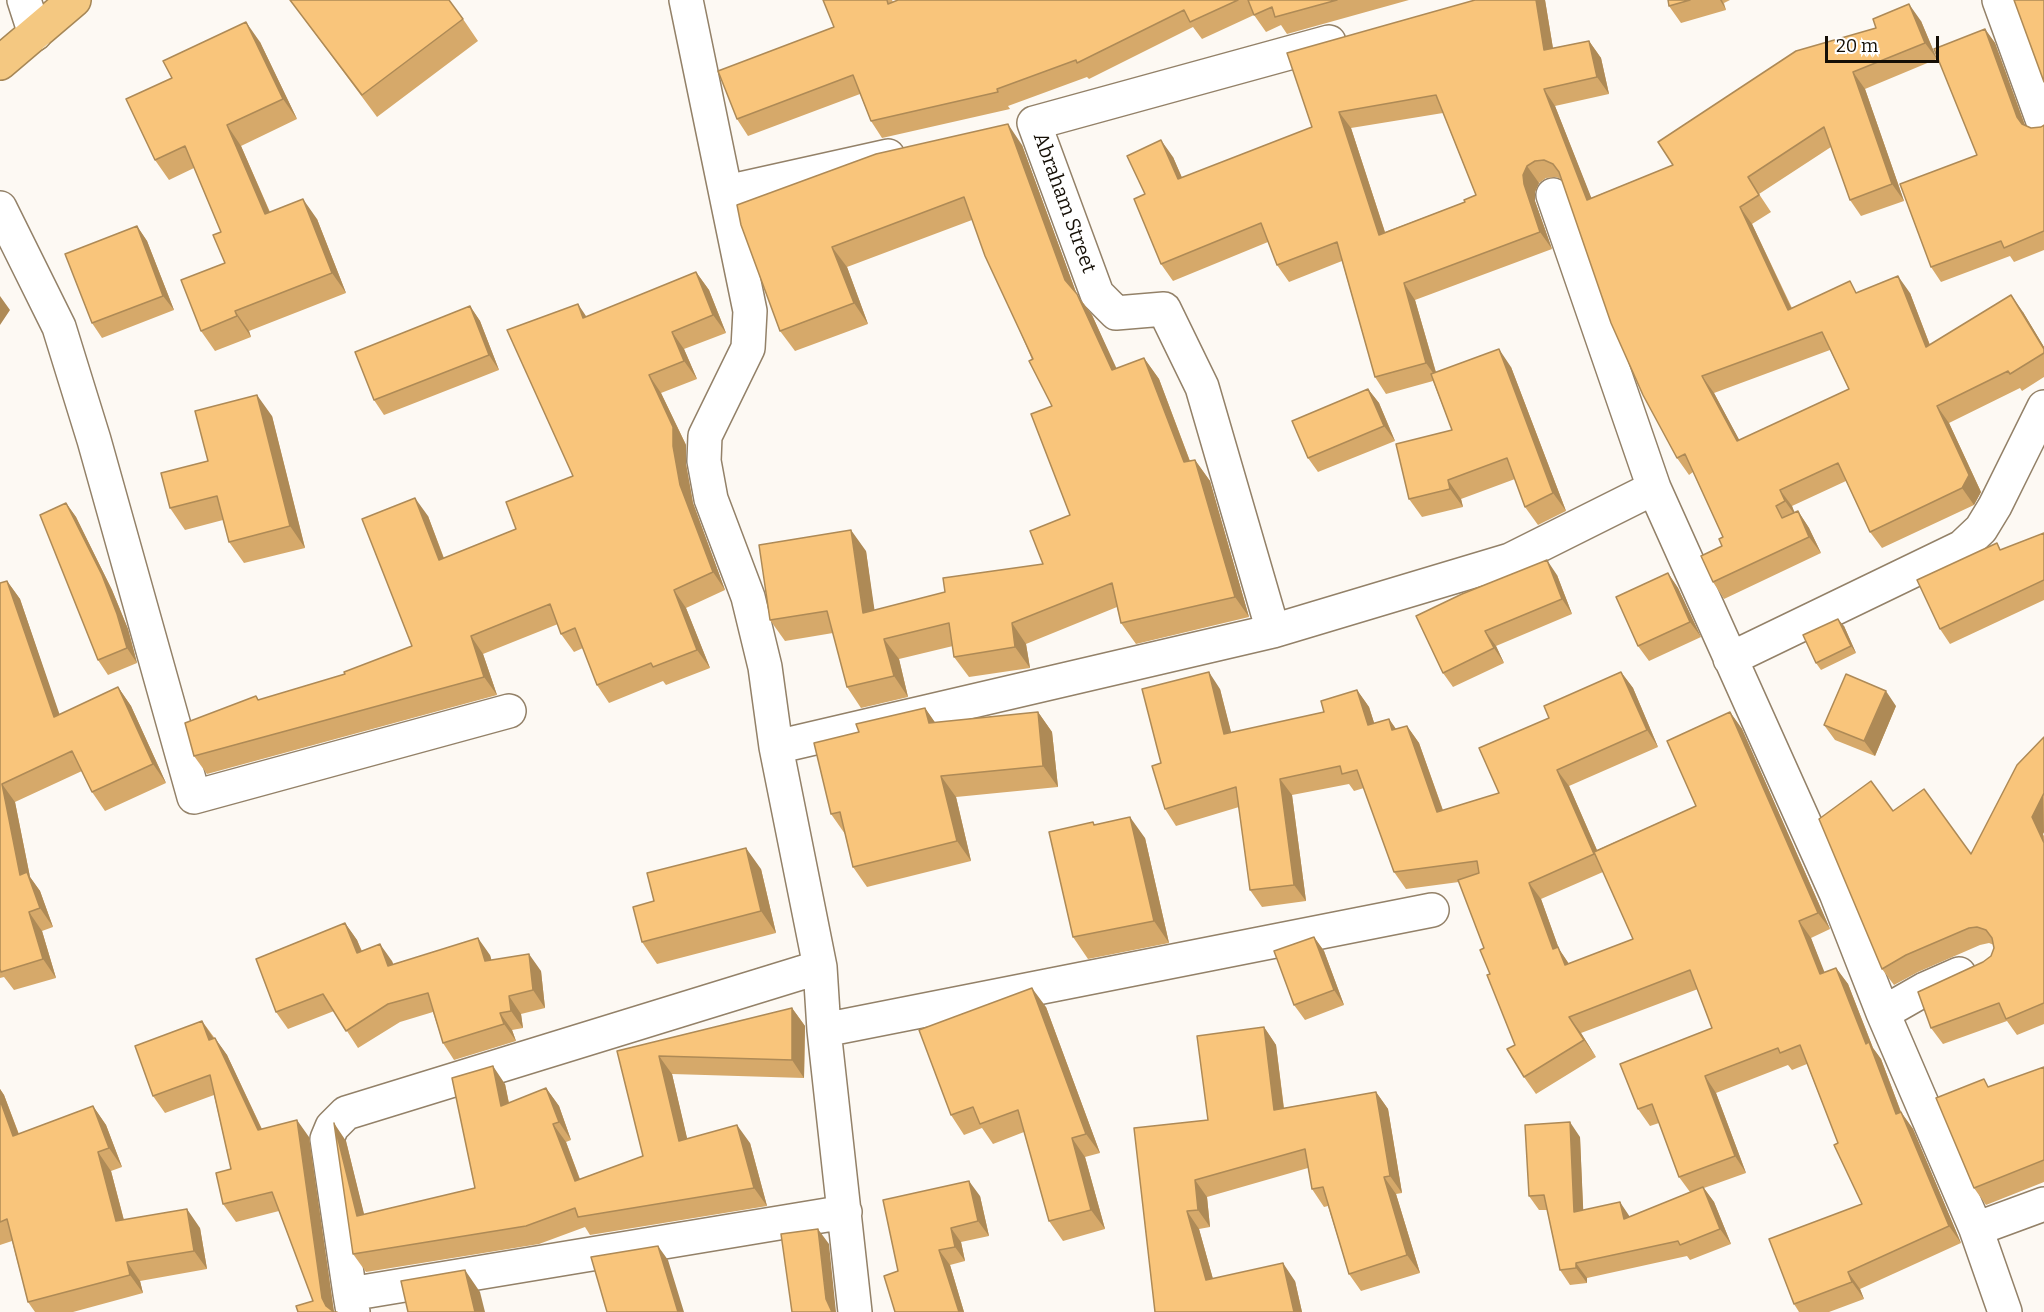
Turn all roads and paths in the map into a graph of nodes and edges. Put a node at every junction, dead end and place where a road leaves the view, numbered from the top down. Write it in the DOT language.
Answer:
graph roads {
  1 [pos="24,0"];
  2 [pos="74,0"];
  3 [pos="686,0"];
  4 [pos="1999,0"];
  5 [pos="35,34"];
  6 [pos="1354,35"];
  7 [pos="0,63"];
  8 [pos="1034,123"];
  9 [pos="2044,124"];
  10 [pos="1000,130"];
  11 [pos="920,148"];
  12 [pos="726,192"];
  13 [pos="1553,195"];
  14 [pos="0,208"];
  15 [pos="2044,407"];
  16 [pos="1654,488"];
  17 [pos="1273,631"];
  18 [pos="1730,659"];
  19 [pos="509,711"];
  20 [pos="776,747"];
  21 [pos="1432,910"];
  22 [pos="1987,962"];
  23 [pos="820,968"];
  24 [pos="1883,1013"];
  25 [pos="825,1030"];
  26 [pos="2044,1204"];
  27 [pos="845,1212"];
  28 [pos="1976,1229"];
  29 [pos="351,1303"];
  30 [pos="855,1312"];
  31 [pos="2005,1312"];
  1 -- 5 [label="street"];
  2 -- 5 [label="highway"];
  3 -- 12 [label="street"];
  4 -- 9 [label="street"];
  5 -- 7 [label="highway"];
  6 -- 8 [label="street, Abraham Street"];
  8 -- 10 [label="street"];
  8 -- 17 [label="street, Abraham Street"];
  11 -- 12 [label="street"];
  12 -- 20 [label="street"];
  13 -- 16 [label="street"];
  14 -- 19 [label="street"];
  15 -- 18 [label="street"];
  16 -- 17 [label="street"];
  16 -- 18 [label="street"];
  17 -- 20 [label="street"];
  18 -- 24 [label="street"];
  20 -- 23 [label="street"];
  21 -- 25 [label="street"];
  22 -- 24 [label="street"];
  23 -- 25 [label="street"];
  23 -- 29 [label="street"];
  24 -- 28 [label="street"];
  25 -- 27 [label="street"];
  26 -- 28 [label="street"];
  27 -- 29 [label="street"];
  27 -- 30 [label="street"];
  28 -- 31 [label="street"];
}
